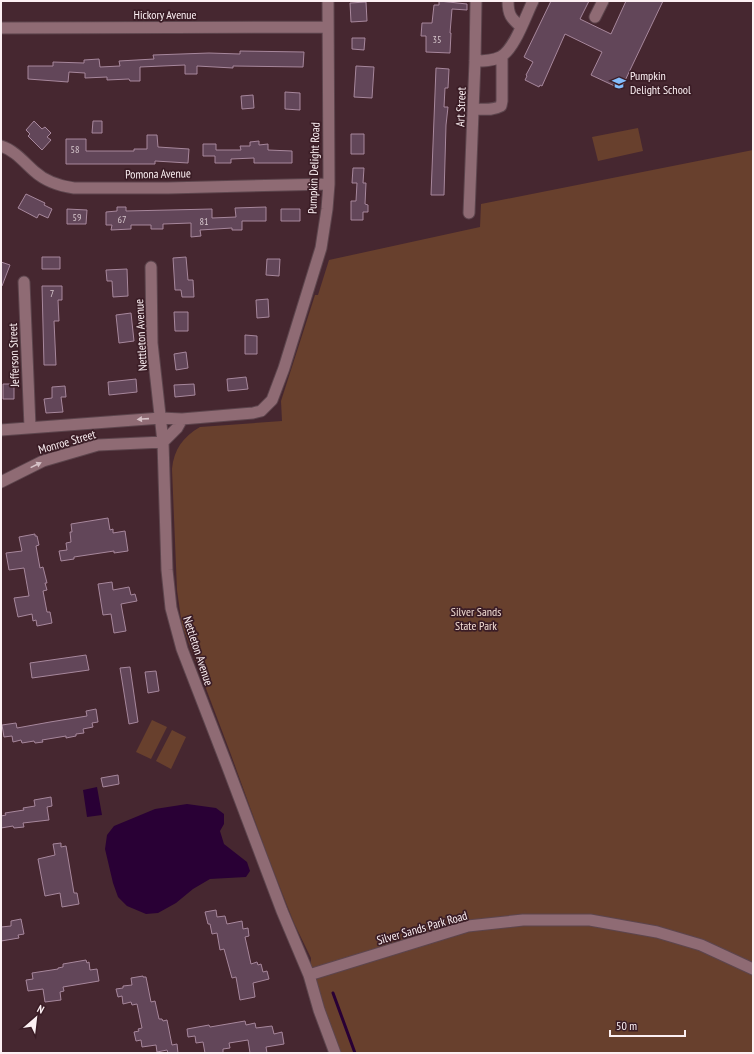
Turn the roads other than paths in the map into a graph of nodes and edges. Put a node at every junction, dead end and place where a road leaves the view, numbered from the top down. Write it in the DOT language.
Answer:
graph roads {
  1 [pos="328,1"];
  2 [pos="476,1"];
  3 [pos="508,1"];
  4 [pos="533,1"];
  5 [pos="603,1"];
  6 [pos="594,17"];
  7 [pos="328,27"];
  8 [pos="520,27"];
  9 [pos="1,28"];
  10 [pos="502,57"];
  11 [pos="475,61"];
  12 [pos="474,109"];
  13 [pos="1,146"];
  14 [pos="329,184"];
  15 [pos="469,213"];
  16 [pos="151,267"];
  17 [pos="24,282"];
  18 [pos="253,413"];
  19 [pos="161,418"];
  20 [pos="182,419"];
  21 [pos="30,427"];
  22 [pos="1,430"];
  23 [pos="163,442"];
  24 [pos="1,482"];
  25 [pos="753,969"];
  26 [pos="309,975"];
  27 [pos="335,1053"];
  1 -- 7 [label="street, Pumpkin Delight Road"];
  2 -- 11 [label="street, Art Street"];
  3 -- 8 [label="street"];
  4 -- 8 [label="street"];
  5 -- 6 [label="street"];
  7 -- 9 [label="street, Hickory Avenue"];
  7 -- 14 [label="street, Pumpkin Delight Road"];
  8 -- 10 [label="street"];
  10 -- 11 [label="street"];
  10 -- 12 [label="street"];
  11 -- 12 [label="street, Art Street"];
  12 -- 15 [label="street, Art Street"];
  13 -- 14 [label="street, Pomona Avenue"];
  14 -- 18 [label="street, Pumpkin Delight Road"];
  16 -- 19 [label="street, Nettleton Avenue"];
  17 -- 21 [label="street, Jefferson Street"];
  18 -- 20 [label="street, Monroe Street"];
  19 -- 20 [label="street, Monroe Street"];
  19 -- 21 [label="street, Monroe Street, one-way"];
  19 -- 23 [label="street, Nettleton Avenue"];
  20 -- 23 [label="street"];
  21 -- 22 [label="street, Monroe Street"];
  24 -- 23 [label="street, Monroe Street, one-way"];
  23 -- 26 [label="street, Nettleton Avenue"];
  25 -- 26 [label="street, Silver Sands Park Road"];
  26 -- 27 [label="street, Nettleton Avenue"];
}
